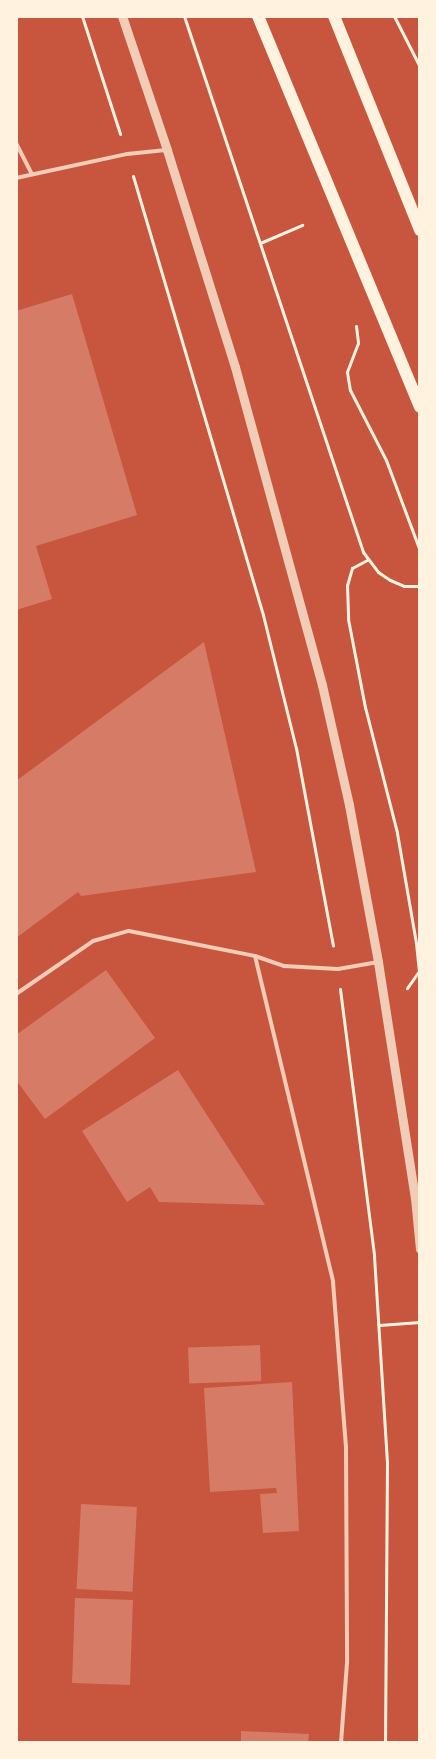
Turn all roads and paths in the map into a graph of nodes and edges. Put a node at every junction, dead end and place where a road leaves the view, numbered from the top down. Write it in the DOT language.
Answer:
graph roads {
  1 [pos="82,16"];
  2 [pos="122,16"];
  3 [pos="184,16"];
  4 [pos="258,16"];
  5 [pos="334,16"];
  6 [pos="394,16"];
  7 [pos="420,67"];
  8 [pos="16,144"];
  9 [pos="167,150"];
  10 [pos="127,154"];
  11 [pos="32,174"];
  12 [pos="16,178"];
  13 [pos="302,225"];
  14 [pos="420,230"];
  15 [pos="260,243"];
  16 [pos="356,326"];
  17 [pos="420,407"];
  18 [pos="420,551"];
  19 [pos="367,560"];
  20 [pos="420,586"];
  21 [pos="254,956"];
  22 [pos="378,962"];
  23 [pos="338,969"];
  24 [pos="419,971"];
  25 [pos="420,980"];
  26 [pos="16,994"];
  27 [pos="386,1016"];
  28 [pos="420,1249"];
  29 [pos="420,1322"];
  30 [pos="379,1325"];
  31 [pos="341,1743"];
  32 [pos="385,1743"];
  1 -- 10 [label="path"];
  2 -- 9 [label="street"];
  3 -- 15 [label="path"];
  4 -- 17 [label="main road"];
  5 -- 14 [label="main road"];
  6 -- 7 [label="path"];
  8 -- 11 [label="lane"];
  9 -- 10 [label="lane"];
  9 -- 22 [label="street"];
  10 -- 11 [label="lane"];
  10 -- 23 [label="path"];
  11 -- 12 [label="lane"];
  13 -- 15 [label="path"];
  15 -- 19 [label="path"];
  16 -- 18 [label="path"];
  19 -- 20 [label="path"];
  19 -- 24 [label="path"];
  21 -- 23 [label="lane"];
  21 -- 26 [label="lane"];
  21 -- 31 [label="lane"];
  22 -- 23 [label="lane"];
  22 -- 27 [label="street"];
  23 -- 30 [label="path"];
  24 -- 25 [label="path"];
  24 -- 27 [label="path"];
  27 -- 28 [label="street"];
  29 -- 30 [label="path"];
  30 -- 32 [label="path"];
}
